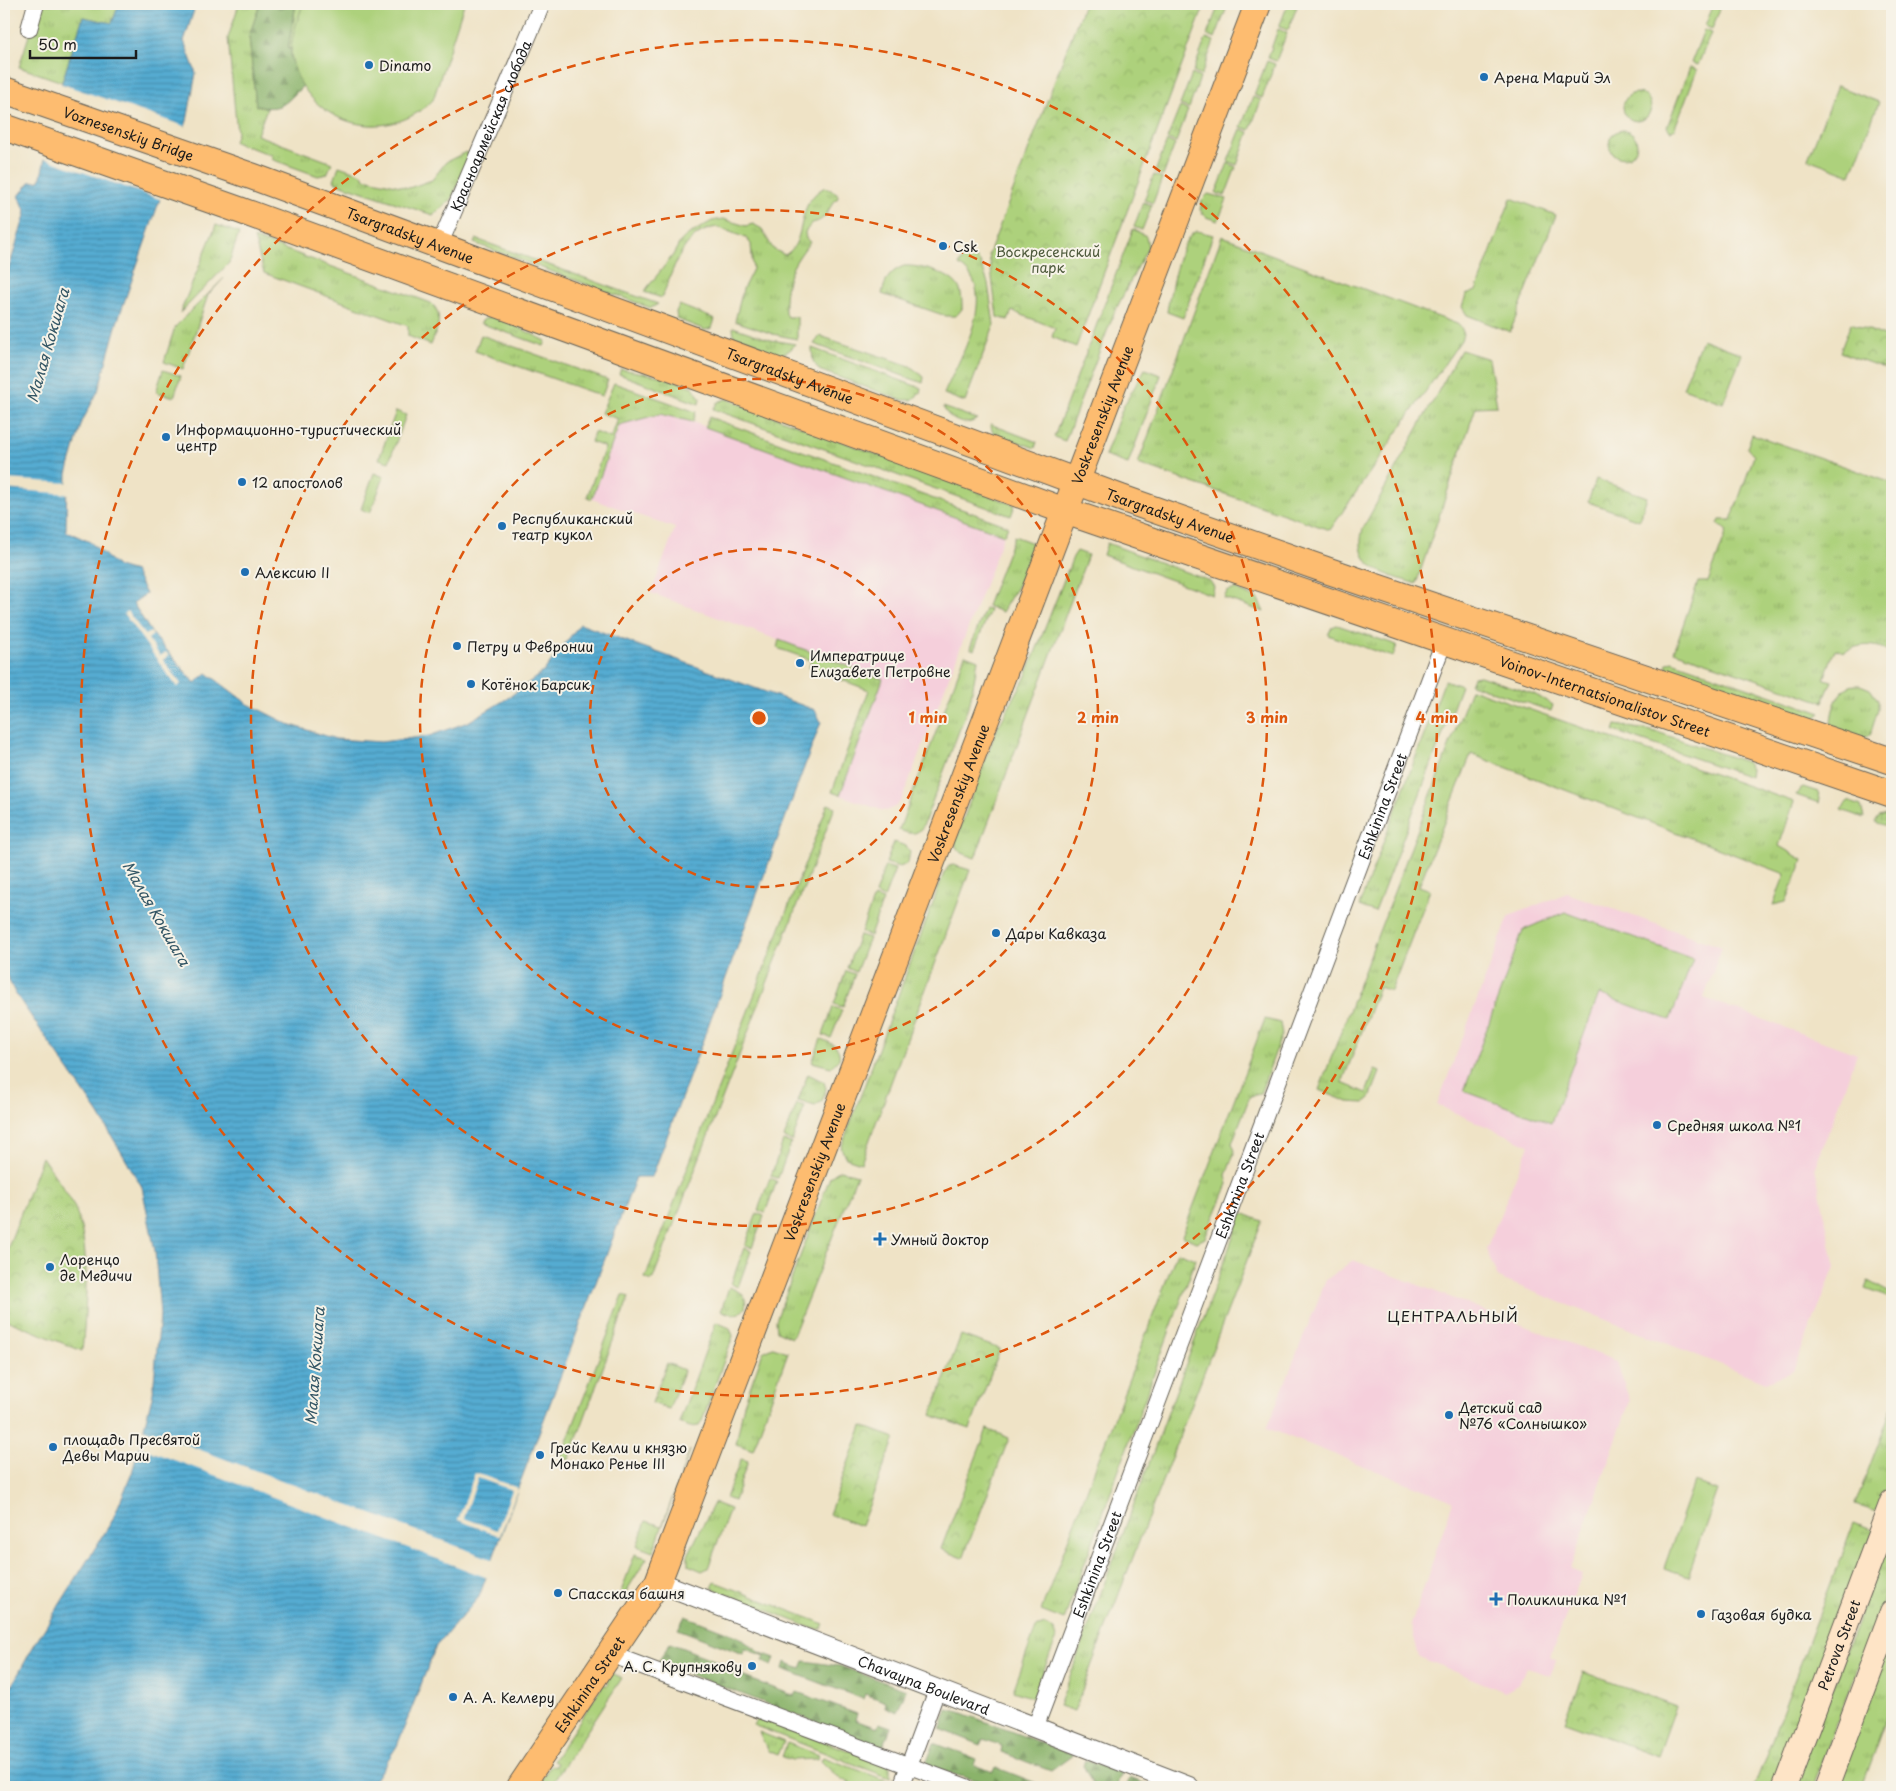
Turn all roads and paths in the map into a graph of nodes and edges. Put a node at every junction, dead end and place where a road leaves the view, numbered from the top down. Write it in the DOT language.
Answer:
graph roads {
  1 [pos="36,4"];
  2 [pos="542,4"];
  3 [pos="1258,4"];
  4 [pos="28,29"];
  5 [pos="4,90"];
  6 [pos="4,127"];
  7 [pos="254,177"];
  8 [pos="439,246"];
  9 [pos="1076,482"];
  10 [pos="1065,511"];
  11 [pos="1444,641"];
  12 [pos="1892,762"];
  13 [pos="1892,794"];
  14 [pos="1892,1502"];
  15 [pos="658,1582"];
  16 [pos="1892,1612"];
  17 [pos="610,1654"];
  18 [pos="937,1690"];
  19 [pos="1035,1728"];
  20 [pos="909,1766"];
  21 [pos="520,1787"];
  22 [pos="901,1787"];
  23 [pos="966,1787"];
  24 [pos="1189,1787"];
  25 [pos="1785,1787"];
  26 [pos="1827,1787"];
  1 -- 4 [label="street"];
  2 -- 8 [label="street, Красноармейская слобода"];
  3 -- 9 [label="main road, Voskresenskiy Avenue"];
  5 -- 7 [label="main road, Voznesenskiy Bridge"];
  6 -- 10 [label="main road"];
  7 -- 8 [label="main road, Tsargradsky Avenue"];
  8 -- 9 [label="main road, Tsargradsky Avenue"];
  9 -- 10 [label="main road, Voskresenskiy Avenue"];
  9 -- 12 [label="main road, Tsargradsky Avenue"];
  10 -- 11 [label="main road, Voinov-Internatsionalistov Street"];
  10 -- 15 [label="main road, Voskresenskiy Avenue"];
  11 -- 13 [label="main road, Voinov-Internatsionalistov Street"];
  11 -- 19 [label="street, Eshkinina Street"];
  14 -- 25 [label="main road, Petrova Street"];
  15 -- 17 [label="main road, Eshkinina Street"];
  15 -- 18 [label="street, Chavayna Boulevard"];
  16 -- 26 [label="main road"];
  17 -- 20 [label="street"];
  17 -- 21 [label="main road, Eshkinina Street"];
  18 -- 19 [label="street, Chavayna Boulevard"];
  18 -- 20 [label="street"];
  19 -- 24 [label="street, Chavayna Boulevard"];
  20 -- 22 [label="street"];
  20 -- 23 [label="street"];
}
